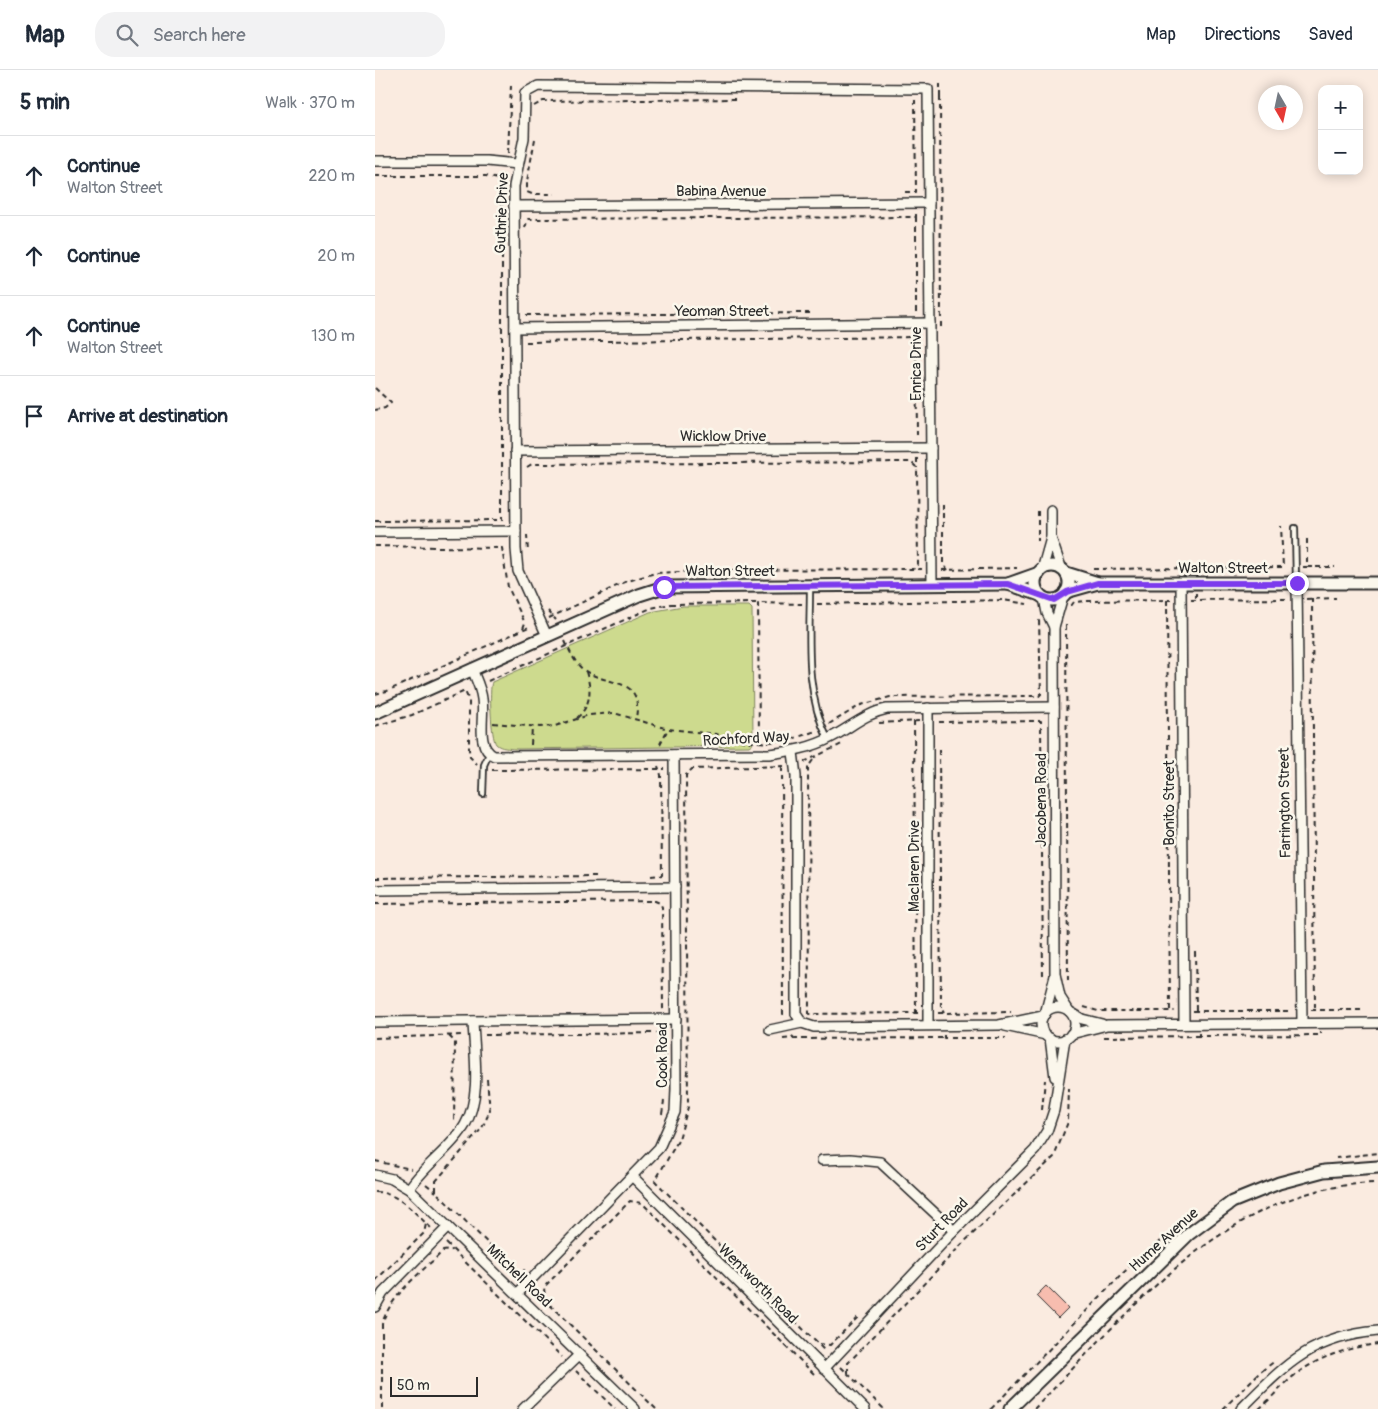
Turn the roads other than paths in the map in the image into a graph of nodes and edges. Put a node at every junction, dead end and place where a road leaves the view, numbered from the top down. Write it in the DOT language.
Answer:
graph roads {
  1 [pos="929,143"];
  2 [pos="375,161"];
  3 [pos="517,164"];
  4 [pos="929,203"];
  5 [pos="514,206"];
  6 [pos="930,323"];
  7 [pos="515,328"];
  8 [pos="931,448"];
  9 [pos="515,451"];
  10 [pos="1051,510"];
  11 [pos="1295,528"];
  12 [pos="516,531"];
  13 [pos="375,532"];
  14 [pos="1051,538"];
  15 [pos="1064,571"];
  16 [pos="1040,572"];
  17 [pos="1098,583"];
  18 [pos="1181,583"];
  19 [pos="1297,583"];
  20 [pos="1378,583"];
  21 [pos="932,584"];
  22 [pos="1008,584"];
  23 [pos="810,585"];
  24 [pos="1065,594"];
  25 [pos="1042,596"];
  26 [pos="1054,627"];
  27 [pos="547,636"];
  28 [pos="472,669"];
  29 [pos="381,705"];
  30 [pos="1054,707"];
  31 [pos="927,708"];
  32 [pos="375,713"];
  33 [pos="829,739"];
  34 [pos="793,752"];
  35 [pos="489,754"];
  36 [pos="674,755"];
  37 [pos="483,794"];
  38 [pos="675,887"];
  39 [pos="375,890"];
  40 [pos="1055,974"];
  41 [pos="1070,1012"];
  42 [pos="1044,1015"];
  43 [pos="676,1019"];
  44 [pos="473,1021"];
  45 [pos="375,1022"];
  46 [pos="802,1023"];
  47 [pos="1302,1023"];
  48 [pos="1378,1023"];
  49 [pos="999,1024"];
  50 [pos="1184,1024"];
  51 [pos="928,1025"];
  52 [pos="1107,1025"];
  53 [pos="770,1030"];
  54 [pos="1048,1037"];
  55 [pos="1068,1037"];
  56 [pos="1057,1087"];
  57 [pos="823,1160"];
  58 [pos="1378,1167"];
  59 [pos="375,1175"];
  60 [pos="633,1177"];
  61 [pos="409,1189"];
  62 [pos="448,1227"];
  63 [pos="954,1231"];
  64 [pos="518,1293"];
  65 [pos="375,1307"];
  66 [pos="1378,1331"];
  67 [pos="579,1355"];
  68 [pos="823,1370"];
  69 [pos="523,1409"];
  70 [pos="635,1409"];
  71 [pos="865,1409"];
  72 [pos="1010,1409"];
  73 [pos="1241,1409"];
  1 -- 3 [label="street, Guthrie Drive"];
  1 -- 4 [label="street, Enrica Drive"];
  2 -- 3 [label="street"];
  3 -- 5 [label="street, Guthrie Drive"];
  4 -- 5 [label="street, Babina Avenue"];
  4 -- 6 [label="street, Enrica Drive"];
  5 -- 7 [label="street, Guthrie Drive"];
  6 -- 7 [label="street, Yeoman Street"];
  6 -- 8 [label="street, Enrica Drive"];
  7 -- 9 [label="street, Guthrie Drive"];
  8 -- 9 [label="street, Wicklow Drive"];
  8 -- 21 [label="street, Enrica Drive"];
  9 -- 12 [label="street, Guthrie Drive"];
  10 -- 14 [label="street"];
  11 -- 19 [label="lane"];
  12 -- 13 [label="street"];
  12 -- 27 [label="street, Guthrie Drive"];
  14 -- 15 [label="street"];
  14 -- 16 [label="street"];
  15 -- 16 [label="street"];
  15 -- 17 [label="street, Walton Street"];
  15 -- 24 [label="street"];
  16 -- 22 [label="street, Walton Street"];
  16 -- 25 [label="street"];
  17 -- 18 [label="street, Walton Street"];
  17 -- 24 [label="street, Walton Street"];
  18 -- 19 [label="street, Walton Street"];
  18 -- 50 [label="street, Bonito Street"];
  19 -- 20 [label="street, Walton Street"];
  19 -- 47 [label="street, Farrington Street"];
  21 -- 22 [label="street, Walton Street"];
  21 -- 23 [label="street, Walton Street"];
  22 -- 25 [label="street, Walton Street"];
  23 -- 27 [label="street, Walton Street"];
  23 -- 33 [label="lane"];
  24 -- 25 [label="street"];
  24 -- 26 [label="street, Jacobena Road"];
  25 -- 26 [label="street, Jacobena Road"];
  26 -- 30 [label="street, Jacobena Road"];
  27 -- 28 [label="street, Walton Street"];
  28 -- 29 [label="street, Walton Street"];
  28 -- 35 [label="street"];
  29 -- 32 [label="street, Walton Street"];
  30 -- 31 [label="street, Rochford Way"];
  30 -- 40 [label="street, Jacobena Road"];
  31 -- 33 [label="street, Rochford Way"];
  31 -- 51 [label="street, Maclaren Drive"];
  33 -- 34 [label="street, Rochford Way"];
  34 -- 36 [label="street, Rochford Way"];
  34 -- 46 [label="street"];
  35 -- 36 [label="street, Rochford Way"];
  35 -- 37 [label="lane"];
  36 -- 38 [label="street, Cook Road"];
  38 -- 39 [label="street"];
  38 -- 43 [label="street, Cook Road"];
  40 -- 41 [label="street, Jacobena Road"];
  40 -- 42 [label="street, Jacobena Road"];
  41 -- 42 [label="street"];
  41 -- 52 [label="street"];
  41 -- 55 [label="street"];
  42 -- 49 [label="street"];
  42 -- 54 [label="street"];
  43 -- 44 [label="street"];
  43 -- 60 [label="street, Cook Road"];
  44 -- 45 [label="street"];
  44 -- 61 [label="street"];
  46 -- 51 [label="street"];
  46 -- 53 [label="street"];
  47 -- 48 [label="street"];
  47 -- 50 [label="street"];
  49 -- 51 [label="street"];
  49 -- 54 [label="street"];
  50 -- 52 [label="street"];
  52 -- 55 [label="street"];
  54 -- 55 [label="street"];
  54 -- 56 [label="street, Sturt Road"];
  55 -- 56 [label="street, Sturt Road"];
  56 -- 63 [label="street, Sturt Road"];
  57 -- 63 [label="street"];
  58 -- 72 [label="street, Hume Avenue"];
  59 -- 61 [label="street, Mitchell Road"];
  60 -- 64 [label="street, Cook Road"];
  60 -- 68 [label="street, Wentworth Road"];
  61 -- 62 [label="street, Mitchell Road"];
  62 -- 64 [label="street, Mitchell Road"];
  62 -- 65 [label="street"];
  63 -- 68 [label="street, Sturt Road"];
  64 -- 67 [label="street, Mitchell Road"];
  66 -- 73 [label="street"];
  67 -- 69 [label="street"];
  67 -- 70 [label="street, Mitchell Road"];
  68 -- 71 [label="street, Wentworth Road"];
}
